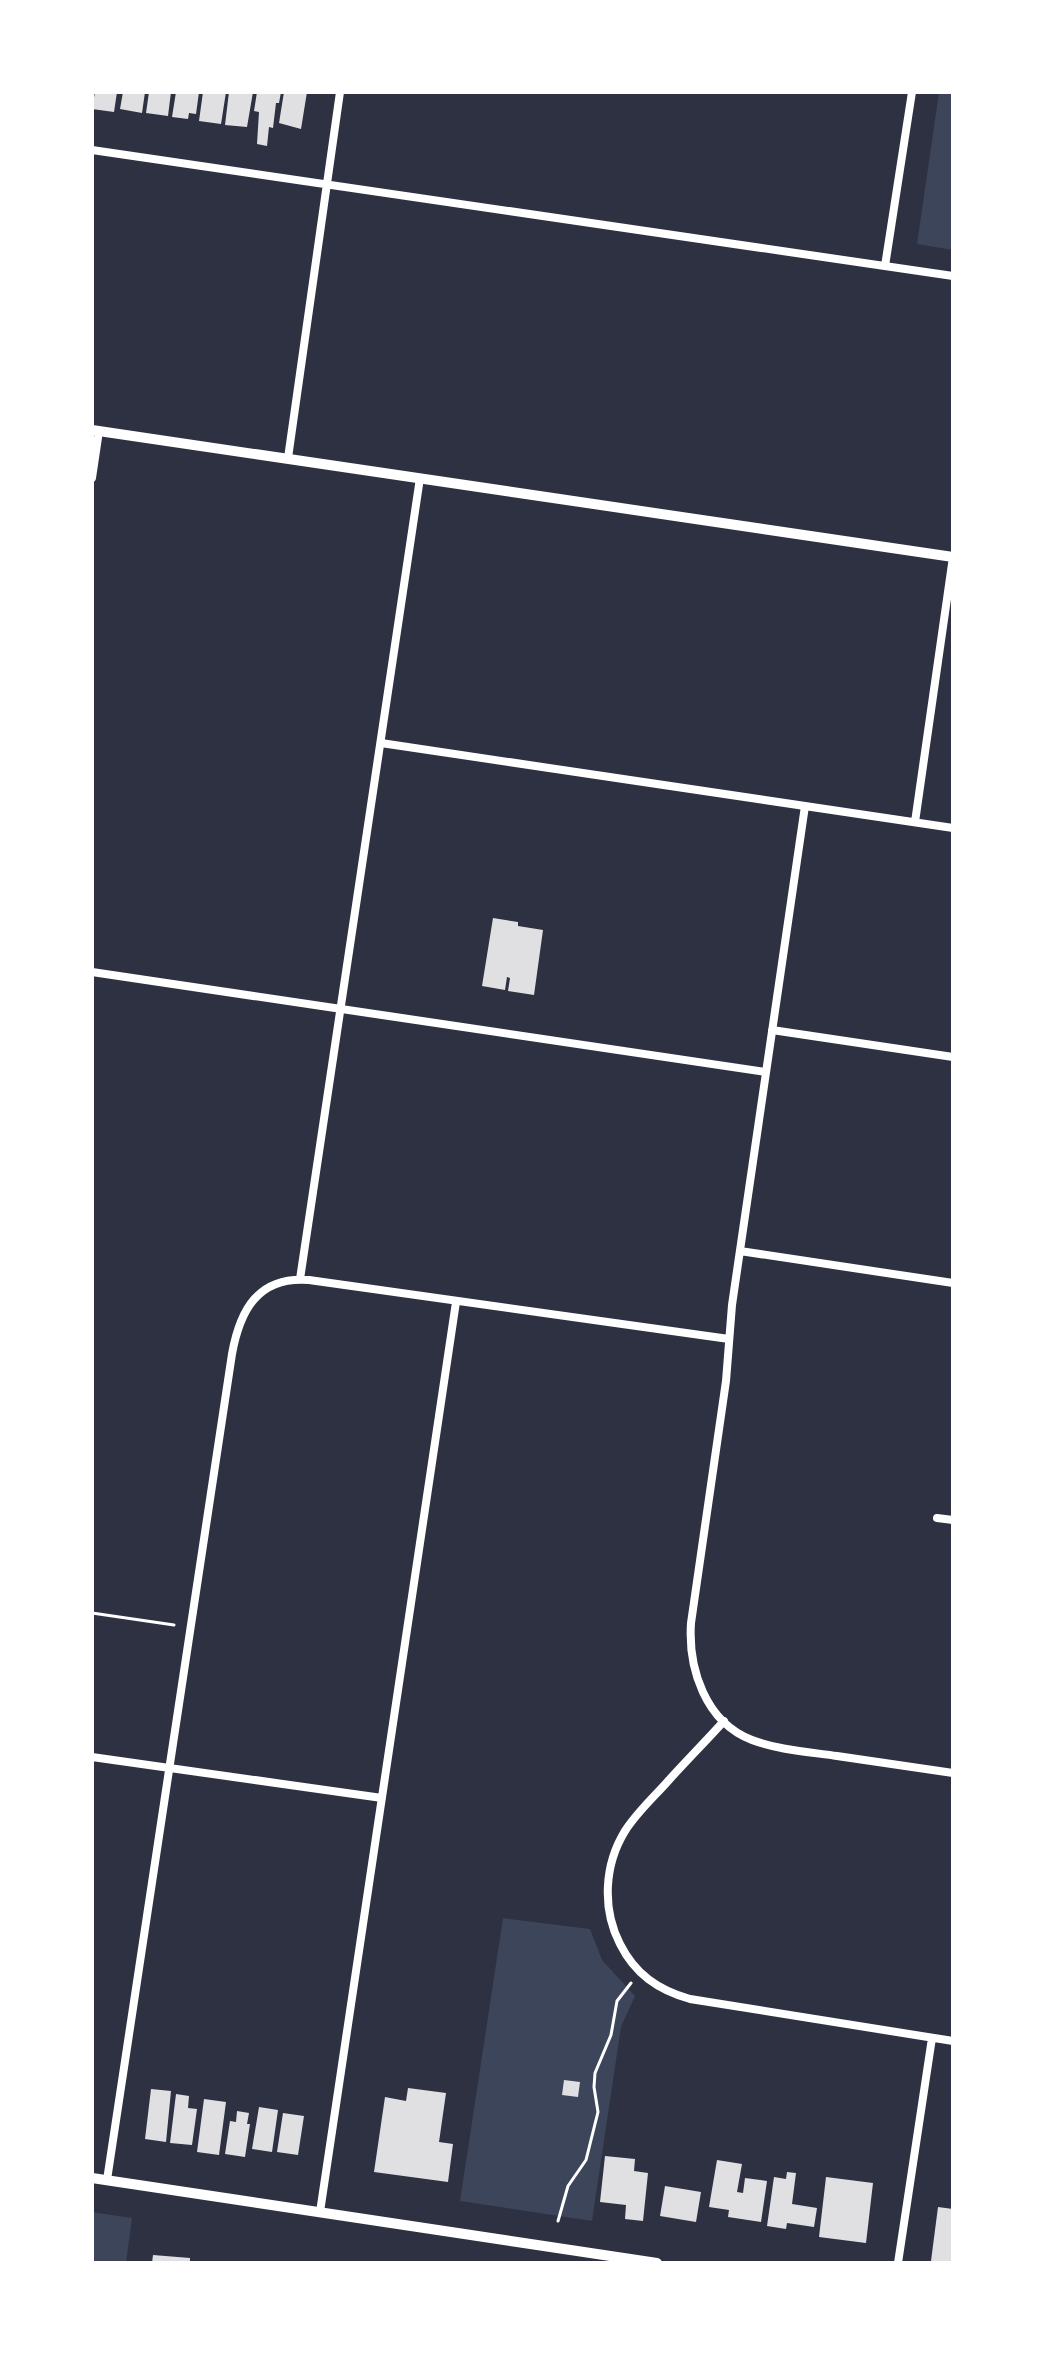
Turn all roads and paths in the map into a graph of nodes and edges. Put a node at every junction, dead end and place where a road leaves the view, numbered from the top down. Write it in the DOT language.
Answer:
graph roads {
  1 [pos="340,92"];
  2 [pos="912,92"];
  3 [pos="92,150"];
  4 [pos="327,185"];
  5 [pos="885,266"];
  6 [pos="953,276"];
  7 [pos="96,431"];
  8 [pos="288,458"];
  9 [pos="92,478"];
  10 [pos="420,478"];
  11 [pos="953,557"];
  12 [pos="381,743"];
  13 [pos="805,806"];
  14 [pos="915,822"];
  15 [pos="953,828"];
  16 [pos="92,972"];
  17 [pos="341,1009"];
  18 [pos="772,1030"];
  19 [pos="953,1057"];
  20 [pos="766,1072"];
  21 [pos="740,1251"];
  22 [pos="300,1279"];
  23 [pos="953,1283"];
  24 [pos="456,1302"];
  25 [pos="729,1339"];
  26 [pos="937,1518"];
  27 [pos="953,1520"];
  28 [pos="92,1613"];
  29 [pos="174,1625"];
  30 [pos="724,1721"];
  31 [pos="92,1757"];
  32 [pos="169,1768"];
  33 [pos="953,1773"];
  34 [pos="382,1798"];
  35 [pos="640,1972"];
  36 [pos="932,2038"];
  37 [pos="953,2041"];
  38 [pos="92,2178"];
  39 [pos="107,2180"];
  40 [pos="320,2212"];
  41 [pos="558,2221"];
  42 [pos="657,2263"];
  43 [pos="898,2263"];
  1 -- 4 [label="street"];
  2 -- 5 [label="street"];
  3 -- 4 [label="street"];
  4 -- 5 [label="street"];
  4 -- 8 [label="street"];
  5 -- 6 [label="street"];
  7 -- 8 [label="street"];
  7 -- 9 [label="street"];
  8 -- 10 [label="street"];
  10 -- 11 [label="street"];
  10 -- 12 [label="street"];
  11 -- 14 [label="street"];
  12 -- 13 [label="street"];
  12 -- 17 [label="street"];
  13 -- 14 [label="street"];
  13 -- 18 [label="street"];
  14 -- 15 [label="street"];
  16 -- 17 [label="street"];
  17 -- 20 [label="street"];
  17 -- 22 [label="street"];
  18 -- 19 [label="street"];
  18 -- 20 [label="street"];
  20 -- 21 [label="street"];
  21 -- 23 [label="street"];
  21 -- 25 [label="street"];
  22 -- 24 [label="street"];
  22 -- 32 [label="street"];
  24 -- 25 [label="street"];
  24 -- 34 [label="street"];
  25 -- 30 [label="street"];
  26 -- 27 [label="street"];
  28 -- 29 [label="path"];
  30 -- 33 [label="street"];
  30 -- 35 [label="street"];
  31 -- 32 [label="street"];
  32 -- 34 [label="street"];
  32 -- 39 [label="street"];
  34 -- 40 [label="street"];
  35 -- 36 [label="street"];
  35 -- 41 [label="path"];
  36 -- 37 [label="street"];
  36 -- 43 [label="street"];
  38 -- 39 [label="street"];
  39 -- 40 [label="street"];
  40 -- 42 [label="street"];
}
